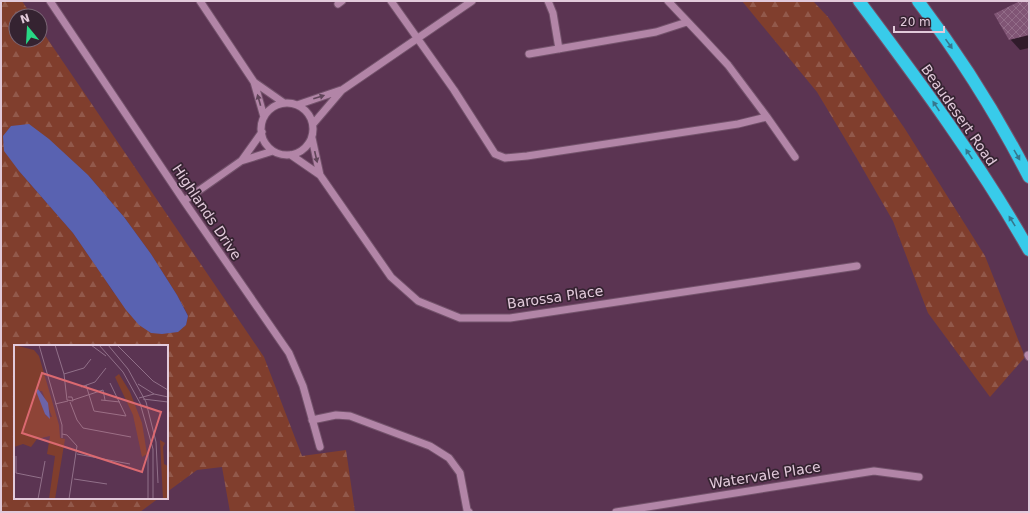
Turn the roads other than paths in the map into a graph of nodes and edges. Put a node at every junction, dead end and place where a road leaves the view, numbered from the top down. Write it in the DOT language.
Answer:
graph roads {
  1 [pos="50,1"];
  2 [pos="200,1"];
  3 [pos="391,1"];
  4 [pos="472,1"];
  5 [pos="548,1"];
  6 [pos="668,1"];
  7 [pos="859,1"];
  8 [pos="918,1"];
  9 [pos="687,22"];
  10 [pos="417,38"];
  11 [pos="559,49"];
  12 [pos="530,54"];
  13 [pos="254,82"];
  14 [pos="342,90"];
  15 [pos="284,103"];
  16 [pos="297,105"];
  17 [pos="264,117"];
  18 [pos="767,117"];
  19 [pos="313,124"];
  20 [pos="262,132"];
  21 [pos="312,138"];
  22 [pos="273,151"];
  23 [pos="291,154"];
  24 [pos="795,157"];
  25 [pos="242,161"];
  26 [pos="320,175"];
  27 [pos="1029,177"];
  28 [pos="184,201"];
  29 [pos="1029,250"];
  30 [pos="857,266"];
  31 [pos="312,420"];
  32 [pos="320,447"];
  33 [pos="919,477"];
  34 [pos="469,512"];
  35 [pos="616,512"];
  1 -- 28 [label="street, Highlands Drive"];
  2 -- 13 [label="street"];
  3 -- 10 [label="street"];
  4 -- 10 [label="street"];
  5 -- 11 [label="street"];
  6 -- 9 [label="street"];
  29 -- 7 [label="highway, Beaudesert Road, one-way"];
  8 -- 27 [label="highway, Beaudesert Road, one-way"];
  9 -- 11 [label="street"];
  9 -- 18 [label="street"];
  10 -- 14 [label="street"];
  10 -- 18 [label="street"];
  11 -- 12 [label="street"];
  13 -- 15 [label="street"];
  17 -- 13 [label="street, one-way"];
  16 -- 14 [label="street, one-way"];
  14 -- 19 [label="street"];
  15 -- 16 [label="street"];
  15 -- 17 [label="street"];
  16 -- 19 [label="street"];
  17 -- 20 [label="street"];
  18 -- 24 [label="street"];
  19 -- 21 [label="street"];
  20 -- 22 [label="street"];
  20 -- 25 [label="street"];
  21 -- 23 [label="street"];
  21 -- 26 [label="street, Barossa Place, one-way"];
  22 -- 23 [label="street"];
  22 -- 25 [label="street"];
  23 -- 26 [label="street, Barossa Place"];
  25 -- 28 [label="street"];
  26 -- 30 [label="street, Barossa Place"];
  28 -- 31 [label="street, Highlands Drive"];
  31 -- 32 [label="street, Highlands Drive"];
  31 -- 34 [label="street"];
  33 -- 35 [label="street, Watervale Place"];
}
